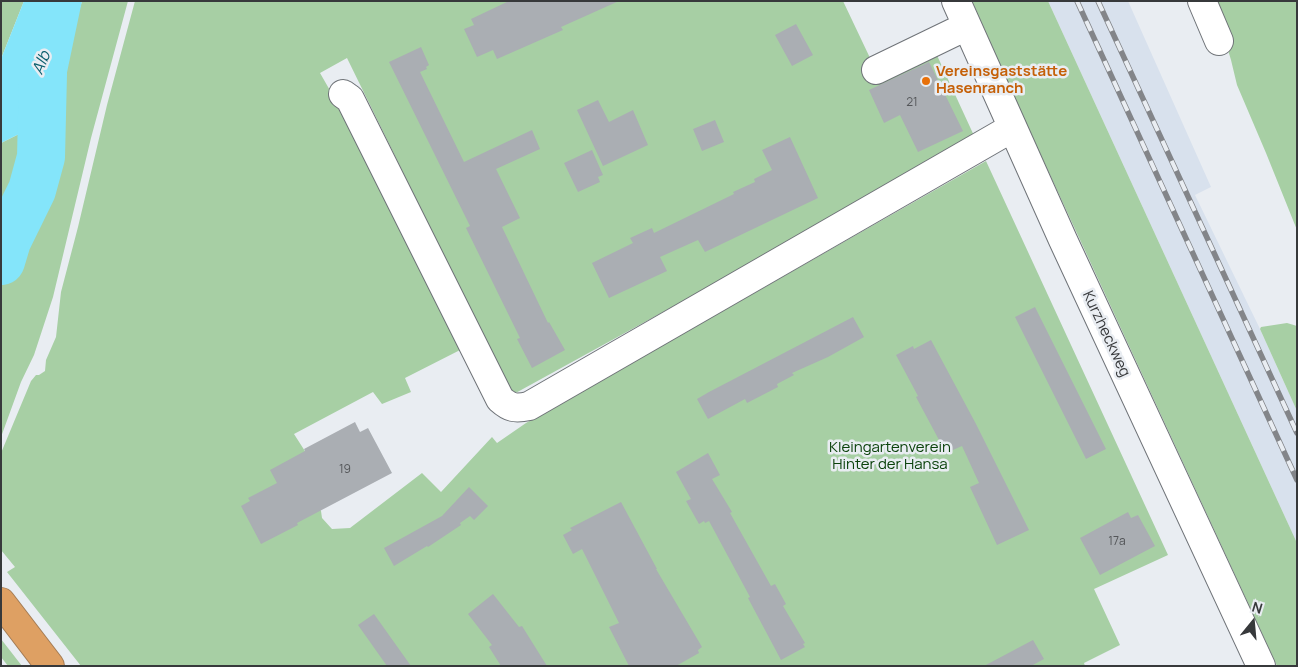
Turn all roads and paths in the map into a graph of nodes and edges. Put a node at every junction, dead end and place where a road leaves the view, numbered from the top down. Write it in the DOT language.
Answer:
graph roads {
  1 [pos="956,1"];
  2 [pos="1202,1"];
  3 [pos="967,26"];
  4 [pos="1219,41"];
  5 [pos="876,70"];
  6 [pos="343,94"];
  7 [pos="1012,128"];
  8 [pos="1,602"];
  9 [pos="50,666"];
  10 [pos="1260,666"];
  1 -- 3 [label="street, Kurzheckweg"];
  2 -- 4 [label="street"];
  3 -- 5 [label="street"];
  3 -- 7 [label="street, Kurzheckweg"];
  6 -- 7 [label="street"];
  7 -- 10 [label="street, Kurzheckweg"];
  8 -- 9 [label="highway"];
}
